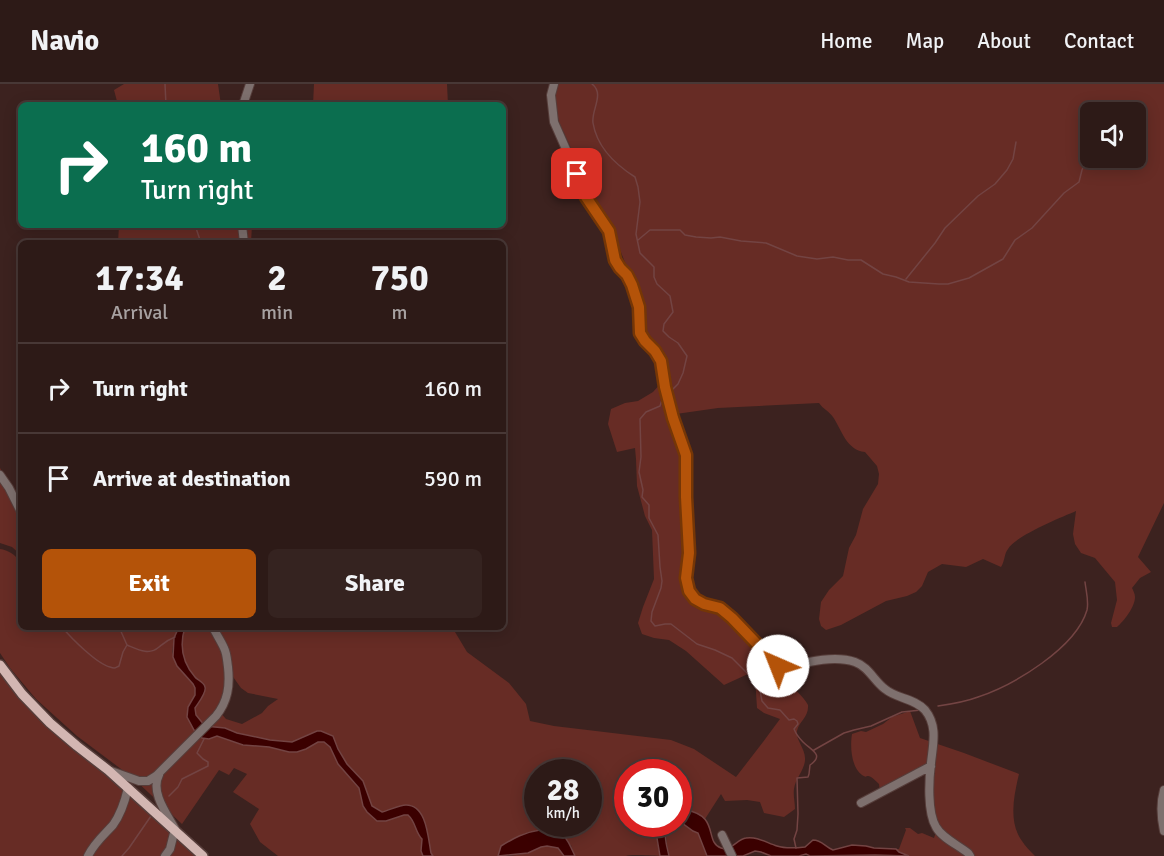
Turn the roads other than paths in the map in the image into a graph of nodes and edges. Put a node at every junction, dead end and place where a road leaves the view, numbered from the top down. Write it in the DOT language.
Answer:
graph roads {
  1 [pos="250,84"];
  2 [pos="554,84"];
  3 [pos="244,102"];
  4 [pos="0,475"];
  5 [pos="18,506"];
  6 [pos="215,630"];
  7 [pos="0,665"];
  8 [pos="931,766"];
  9 [pos="108,770"];
  10 [pos="161,771"];
  11 [pos="128,788"];
  12 [pos="1164,790"];
  13 [pos="861,803"];
  14 [pos="175,829"];
  15 [pos="1164,831"];
  16 [pos="722,835"];
  17 [pos="88,856"];
  18 [pos="165,856"];
  19 [pos="203,856"];
  20 [pos="732,856"];
  21 [pos="970,856"];
  1 -- 3 [label="street"];
  2 -- 8 [label="street"];
  4 -- 5 [label="street"];
  6 -- 10 [label="street"];
  7 -- 9 [label="main road"];
  8 -- 13 [label="street"];
  8 -- 21 [label="street"];
  9 -- 10 [label="street"];
  9 -- 11 [label="main road"];
  10 -- 14 [label="street"];
  11 -- 14 [label="main road"];
  11 -- 17 [label="street"];
  12 -- 15 [label="street"];
  14 -- 18 [label="street"];
  14 -- 19 [label="main road"];
  16 -- 20 [label="street"];
}
